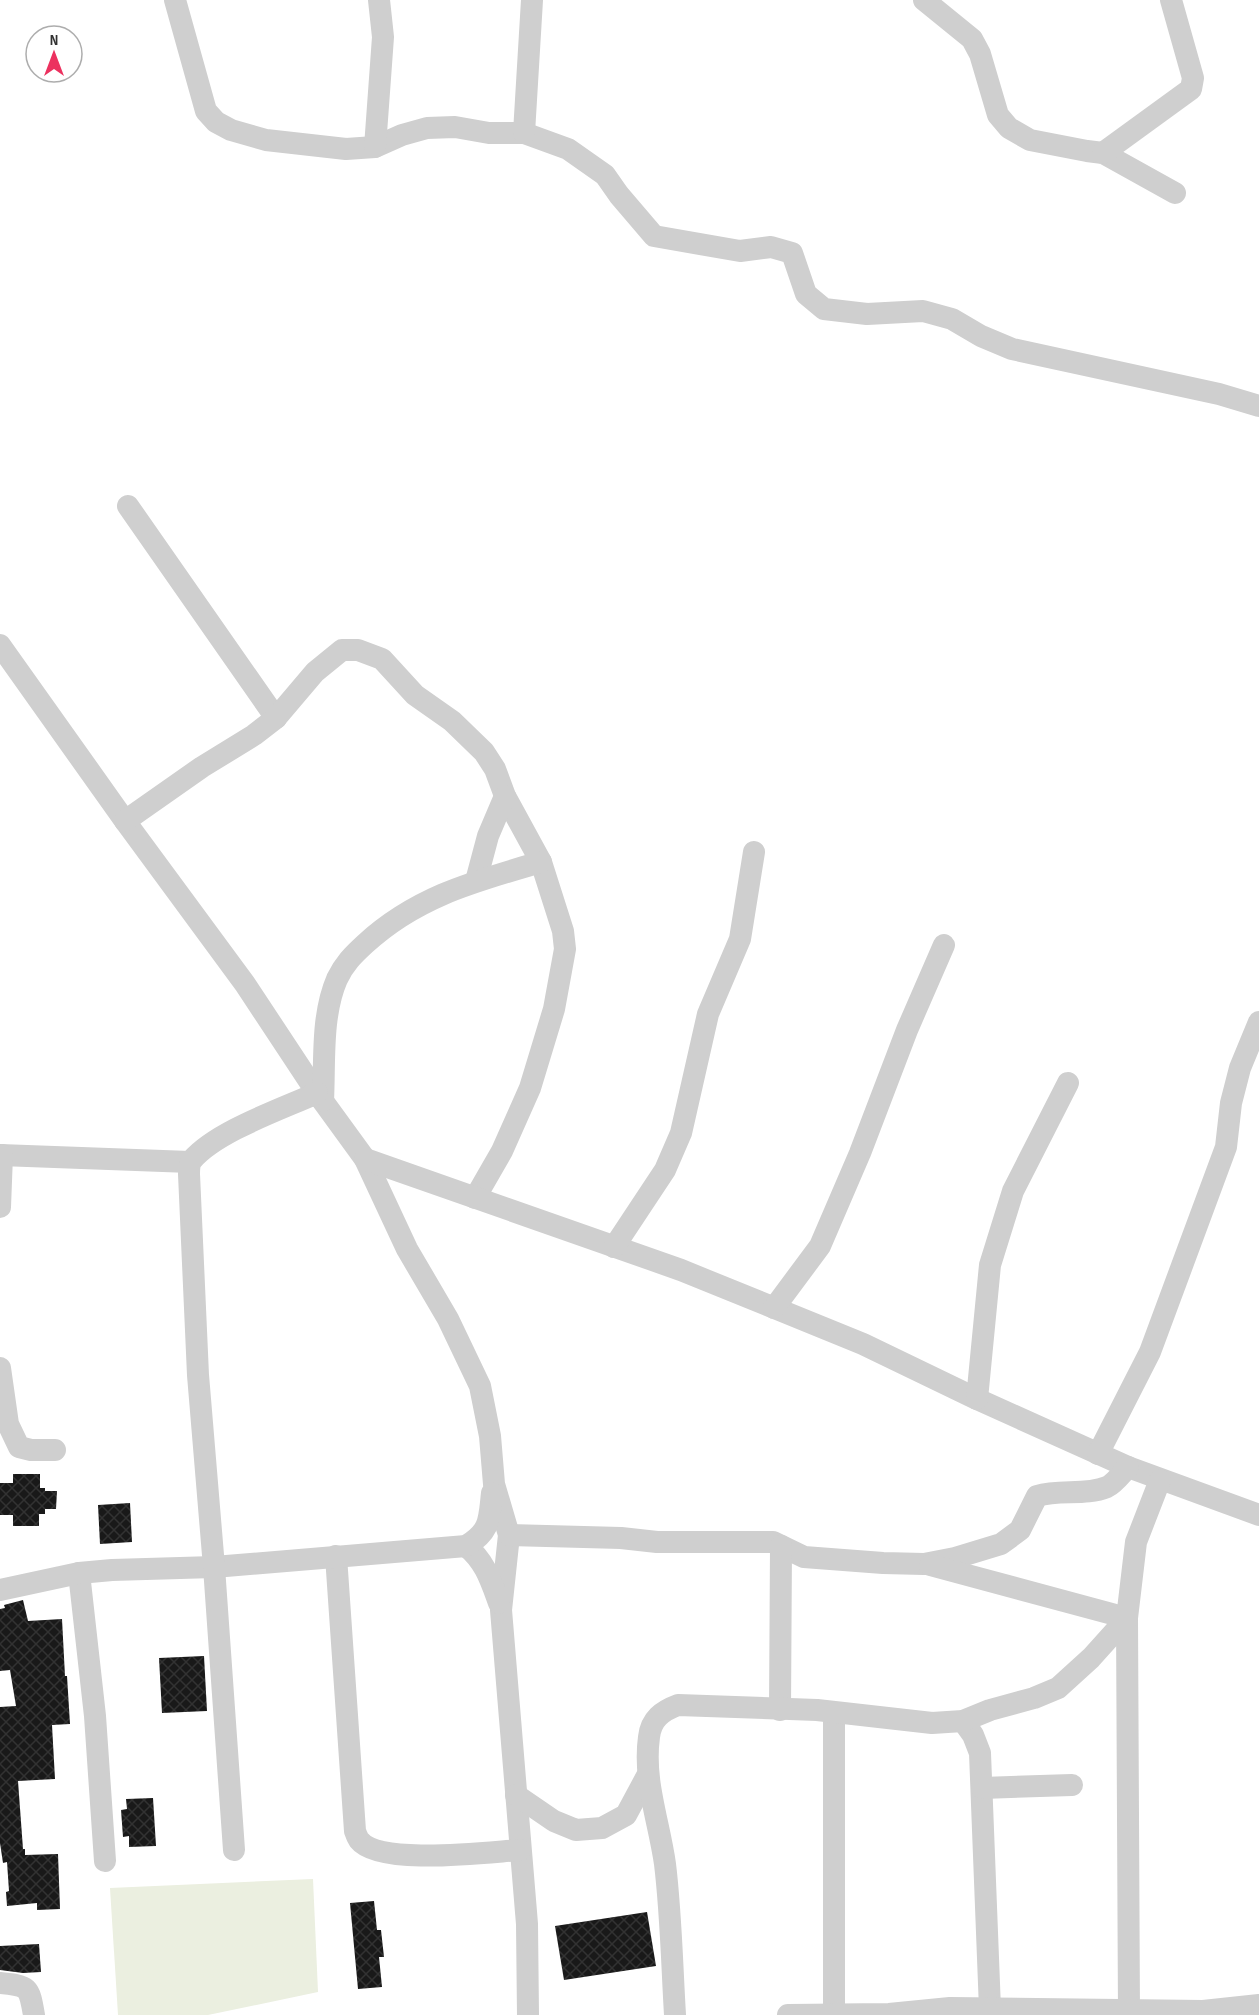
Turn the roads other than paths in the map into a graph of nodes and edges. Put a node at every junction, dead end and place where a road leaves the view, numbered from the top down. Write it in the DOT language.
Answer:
graph roads {
  1 [pos="175,0"];
  2 [pos="379,0"];
  3 [pos="532,0"];
  4 [pos="924,0"];
  5 [pos="1171,0"];
  6 [pos="524,133"];
  7 [pos="375,147"];
  8 [pos="1103,153"];
  9 [pos="1175,193"];
  10 [pos="1259,406"];
  11 [pos="128,506"];
  12 [pos="0,645"];
  13 [pos="276,718"];
  14 [pos="505,796"];
  15 [pos="125,821"];
  16 [pos="754,852"];
  17 [pos="541,862"];
  18 [pos="476,881"];
  19 [pos="944,945"];
  20 [pos="1259,1022"];
  21 [pos="1068,1083"];
  22 [pos="320,1097"];
  23 [pos="1,1155"];
  24 [pos="365,1159"];
  25 [pos="190,1162"];
  26 [pos="475,1198"];
  27 [pos="0,1207"];
  28 [pos="614,1247"];
  29 [pos="774,1308"];
  30 [pos="0,1368"];
  31 [pos="977,1399"];
  32 [pos="55,1450"];
  33 [pos="1098,1454"];
  34 [pos="1128,1467"];
  35 [pos="1160,1480"];
  36 [pos="494,1484"];
  37 [pos="1257,1508"];
  38 [pos="509,1535"];
  39 [pos="466,1546"];
  40 [pos="781,1546"];
  41 [pos="336,1556"];
  42 [pos="924,1564"];
  43 [pos="214,1567"];
  44 [pos="79,1573"];
  45 [pos="0,1590"];
  46 [pos="501,1610"];
  47 [pos="1127,1618"];
  48 [pos="780,1710"];
  49 [pos="834,1713"];
  50 [pos="963,1721"];
  51 [pos="648,1773"];
  52 [pos="1072,1785"];
  53 [pos="982,1788"];
  54 [pos="516,1795"];
  55 [pos="234,1850"];
  56 [pos="520,1850"];
  57 [pos="105,1861"];
  58 [pos="0,1983"];
  59 [pos="1259,2005"];
  60 [pos="990,2009"];
  61 [pos="1129,2013"];
  62 [pos="834,2014"];
  63 [pos="34,2015"];
  64 [pos="528,2015"];
  65 [pos="675,2015"];
  66 [pos="788,2015"];
  67 [pos="890,2015"];
  1 -- 7 [label="street"];
  2 -- 7 [label="street"];
  3 -- 6 [label="street"];
  4 -- 8 [label="street"];
  5 -- 8 [label="street"];
  6 -- 7 [label="street"];
  6 -- 10 [label="street"];
  8 -- 9 [label="street"];
  11 -- 13 [label="street"];
  12 -- 15 [label="street"];
  13 -- 14 [label="street"];
  13 -- 15 [label="street"];
  14 -- 17 [label="street"];
  14 -- 18 [label="street"];
  15 -- 22 [label="street"];
  16 -- 28 [label="street"];
  17 -- 18 [label="street"];
  17 -- 26 [label="street"];
  18 -- 22 [label="street"];
  19 -- 29 [label="street"];
  20 -- 33 [label="street"];
  21 -- 31 [label="street"];
  22 -- 24 [label="street"];
  22 -- 25 [label="street"];
  23 -- 25 [label="street"];
  23 -- 27 [label="street"];
  24 -- 26 [label="street"];
  24 -- 36 [label="street"];
  25 -- 43 [label="street"];
  26 -- 28 [label="street"];
  28 -- 29 [label="street"];
  29 -- 31 [label="street"];
  30 -- 32 [label="street"];
  31 -- 33 [label="street"];
  33 -- 34 [label="street"];
  34 -- 35 [label="street"];
  34 -- 42 [label="street"];
  35 -- 37 [label="street"];
  35 -- 47 [label="street"];
  36 -- 38 [label="street"];
  36 -- 39 [label="street"];
  38 -- 40 [label="street"];
  38 -- 46 [label="street"];
  39 -- 41 [label="street"];
  39 -- 46 [label="street"];
  40 -- 42 [label="street"];
  40 -- 48 [label="street"];
  41 -- 43 [label="street"];
  41 -- 56 [label="street"];
  42 -- 47 [label="street"];
  43 -- 44 [label="street"];
  43 -- 55 [label="street"];
  44 -- 45 [label="street"];
  44 -- 57 [label="street"];
  46 -- 54 [label="street"];
  47 -- 50 [label="street"];
  47 -- 61 [label="street"];
  48 -- 49 [label="street"];
  48 -- 51 [label="street"];
  49 -- 50 [label="street"];
  49 -- 62 [label="street"];
  50 -- 53 [label="street"];
  51 -- 54 [label="street"];
  51 -- 65 [label="street"];
  52 -- 53 [label="street"];
  53 -- 60 [label="street"];
  54 -- 56 [label="street"];
  56 -- 64 [label="street"];
  58 -- 63 [label="street"];
  59 -- 61 [label="street"];
  60 -- 61 [label="street"];
  60 -- 67 [label="street"];
  62 -- 66 [label="street"];
  62 -- 67 [label="street"];
}
